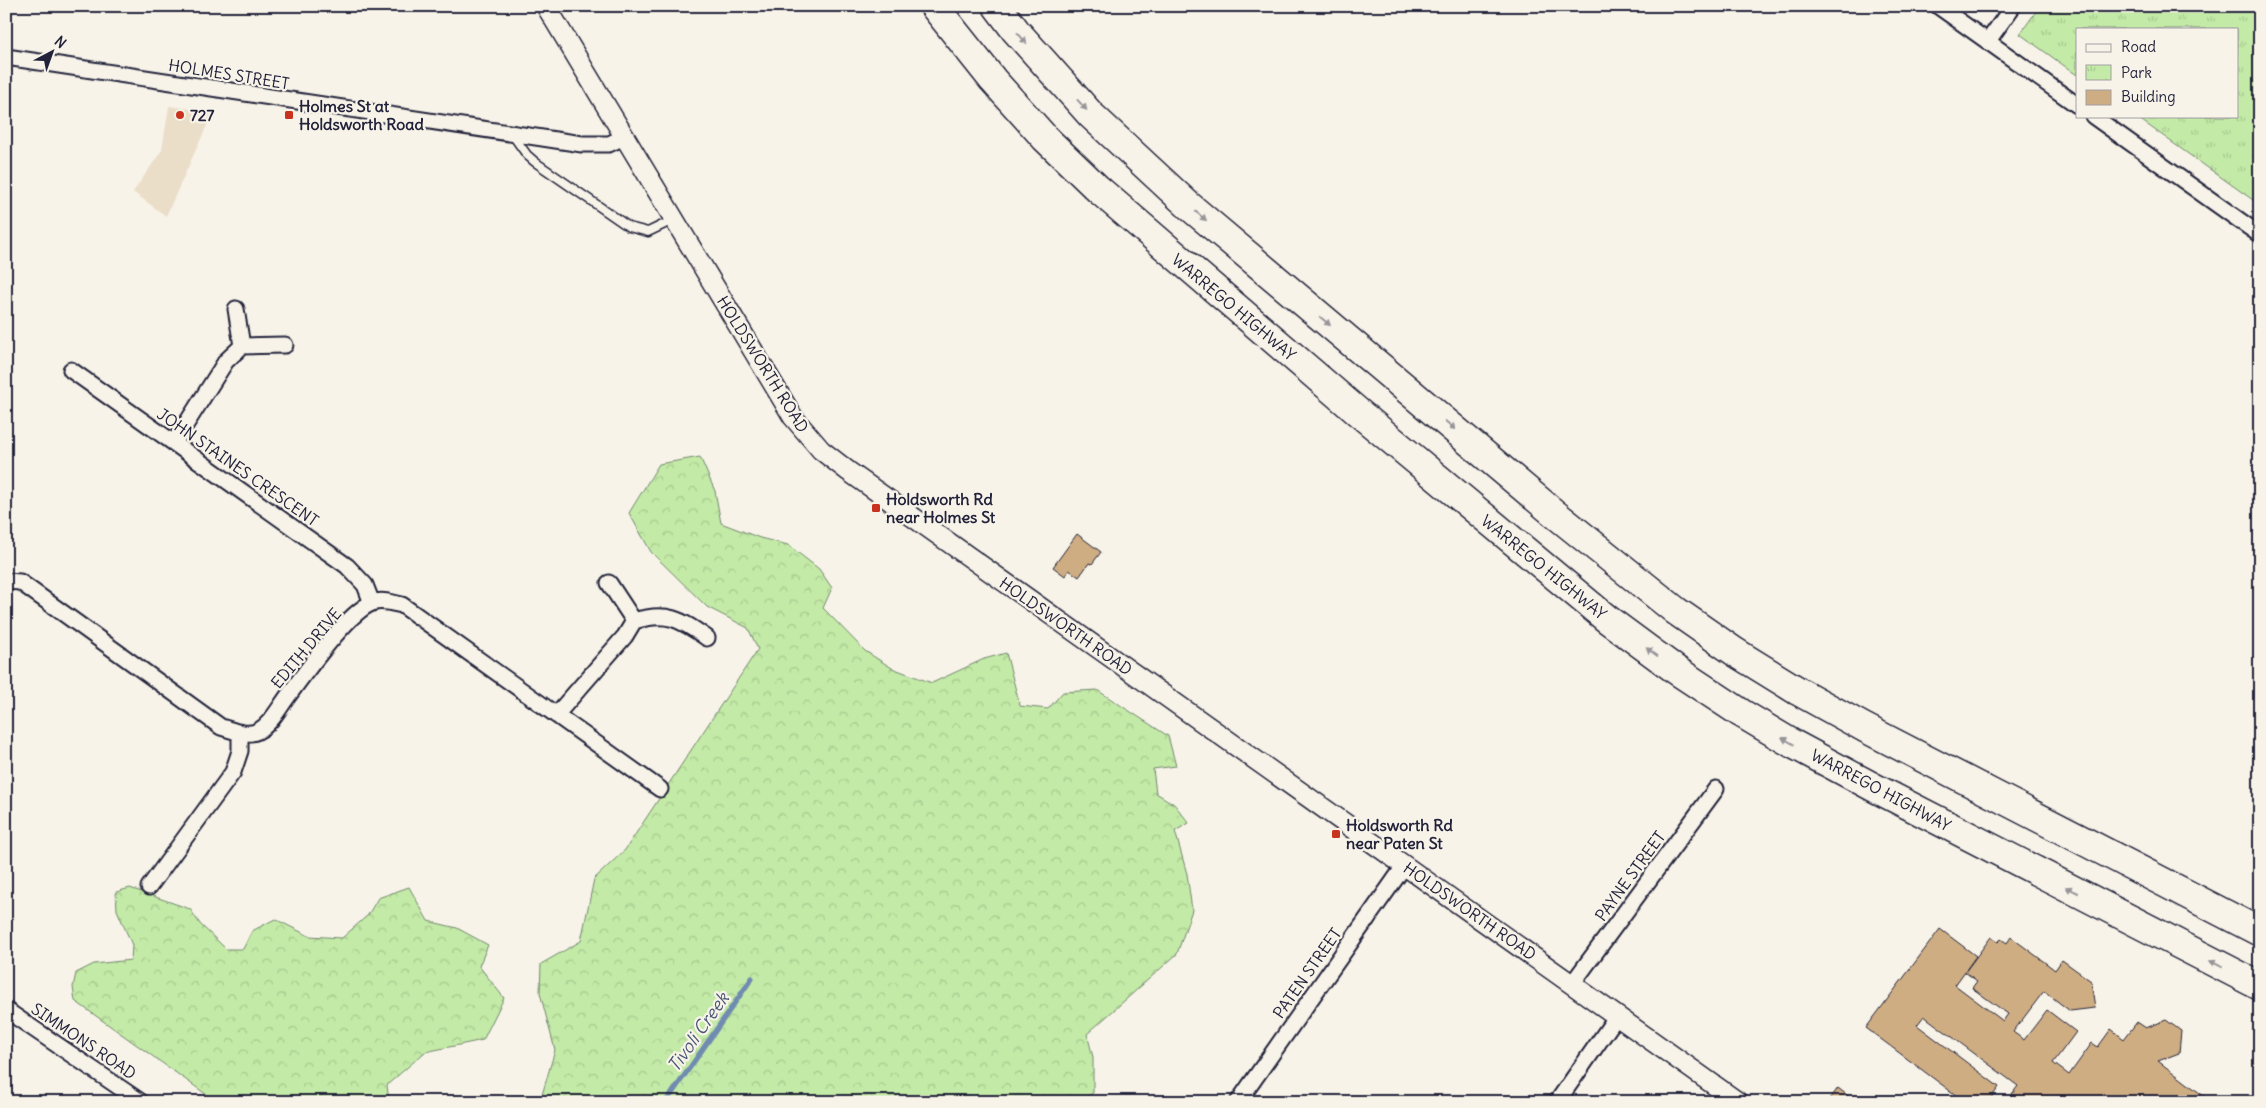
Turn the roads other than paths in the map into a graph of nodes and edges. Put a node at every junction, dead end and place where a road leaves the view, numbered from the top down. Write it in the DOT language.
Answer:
graph roads {
  1 [pos="546,6"];
  2 [pos="934,6"];
  3 [pos="997,6"];
  4 [pos="1938,6"];
  5 [pos="2013,6"];
  6 [pos="1988,41"];
  7 [pos="6,57"];
  8 [pos="2076,104"];
  9 [pos="2096,118"];
  10 [pos="512,134"];
  11 [pos="624,137"];
  12 [pos="674,219"];
  13 [pos="2260,236"];
  14 [pos="236,308"];
  15 [pos="285,344"];
  16 [pos="242,346"];
  17 [pos="71,370"];
  18 [pos="174,443"];
  19 [pos="6,581"];
  20 [pos="609,583"];
  21 [pos="372,602"];
  22 [pos="634,620"];
  23 [pos="707,638"];
  24 [pos="556,715"];
  25 [pos="240,733"];
  26 [pos="660,789"];
  27 [pos="1716,789"];
  28 [pos="1405,866"];
  29 [pos="149,888"];
  30 [pos="2260,932"];
  31 [pos="1572,984"];
  32 [pos="2260,986"];
  33 [pos="6,1010"];
  34 [pos="1617,1016"];
  35 [pos="141,1102"];
  36 [pos="1238,1102"];
  37 [pos="1557,1102"];
  38 [pos="1738,1102"];
  1 -- 11 [label="street, HOLDSWORTH ROAD"];
  32 -- 2 [label="highway, WARREGO HIGHWAY, one-way"];
  3 -- 30 [label="highway, one-way"];
  4 -- 6 [label="street"];
  5 -- 6 [label="street"];
  6 -- 8 [label="street"];
  7 -- 10 [label="street, HOLMES STREET"];
  9 -- 13 [label="street"];
  10 -- 11 [label="street, HOLMES STREET"];
  10 -- 12 [label="lane"];
  11 -- 12 [label="street, HOLDSWORTH ROAD"];
  12 -- 28 [label="street, HOLDSWORTH ROAD"];
  14 -- 16 [label="street"];
  15 -- 16 [label="street"];
  16 -- 18 [label="street"];
  17 -- 18 [label="street, JOHN STAINES CRESCENT"];
  18 -- 21 [label="street, JOHN STAINES CRESCENT"];
  19 -- 25 [label="street"];
  20 -- 22 [label="street"];
  21 -- 24 [label="street"];
  21 -- 25 [label="street, EDITH DRIVE"];
  22 -- 23 [label="street"];
  22 -- 24 [label="street"];
  24 -- 26 [label="street"];
  25 -- 29 [label="street"];
  27 -- 31 [label="street, PAYNE STREET"];
  28 -- 31 [label="street, HOLDSWORTH ROAD"];
  28 -- 36 [label="street, PATEN STREET"];
  31 -- 34 [label="street, HOLDSWORTH ROAD"];
  33 -- 35 [label="street, SIMMONS ROAD"];
  34 -- 37 [label="street"];
  34 -- 38 [label="street, HOLDSWORTH ROAD"];
}
